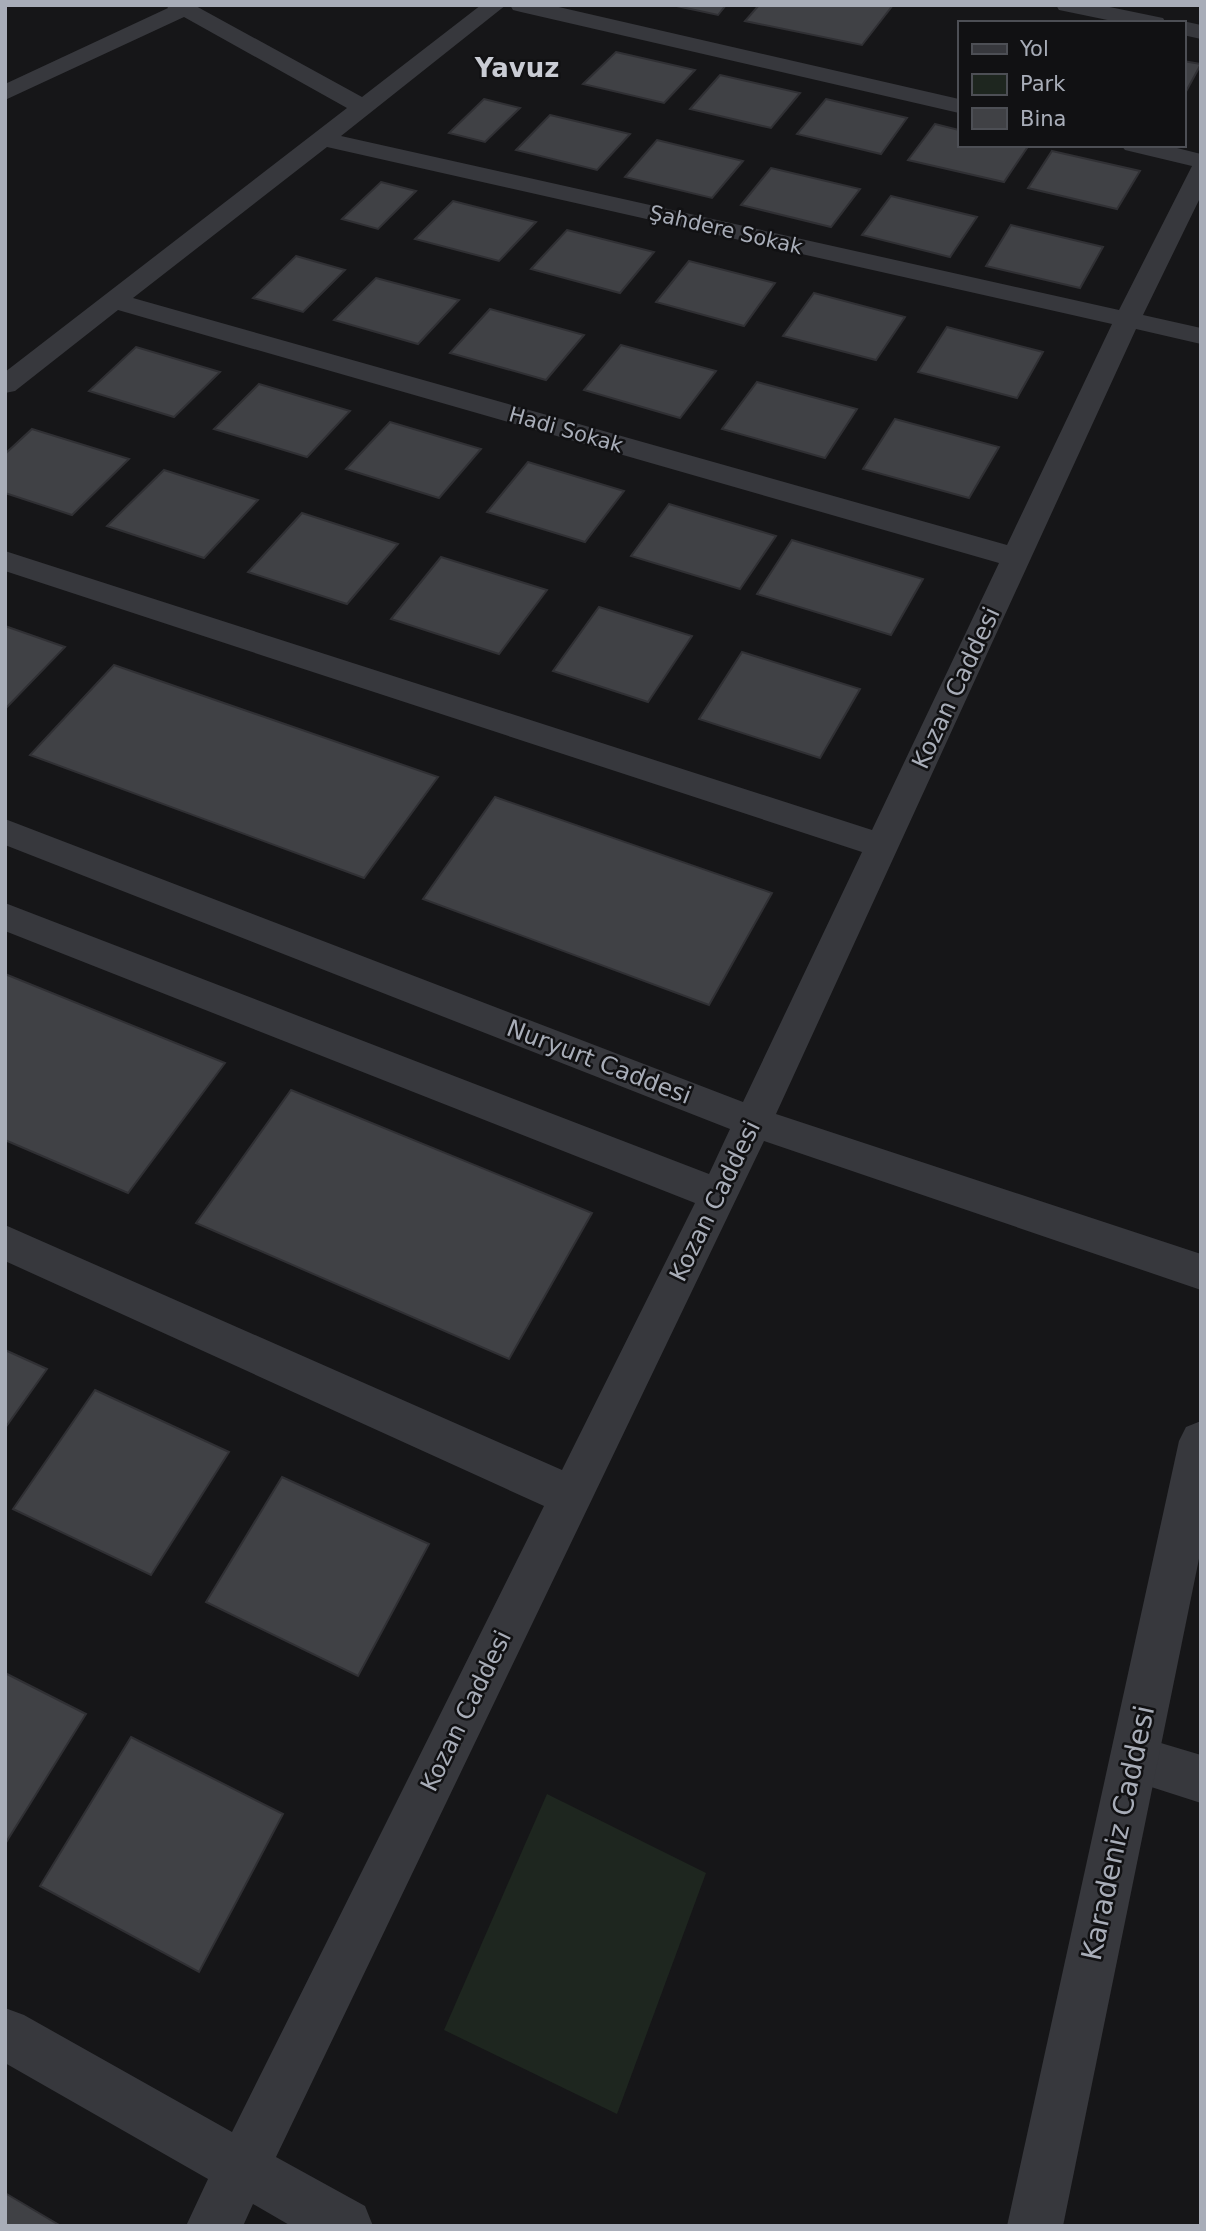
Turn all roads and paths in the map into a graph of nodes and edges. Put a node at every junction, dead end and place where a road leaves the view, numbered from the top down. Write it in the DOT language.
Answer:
graph roads {
  1 [pos="495,5"];
  2 [pos="521,5"];
  3 [pos="1067,5"];
  4 [pos="181,7"];
  5 [pos="1145,21"];
  6 [pos="5,93"];
  7 [pos="958,106"];
  8 [pos="364,108"];
  9 [pos="325,139"];
  10 [pos="1142,147"];
  11 [pos="1201,161"];
  12 [pos="1201,170"];
  13 [pos="115,301"];
  14 [pos="1127,321"];
  15 [pos="1201,337"];
  16 [pos="5,385"];
  17 [pos="1017,558"];
  18 [pos="5,561"];
  19 [pos="5,831"];
  20 [pos="883,846"];
  21 [pos="5,916"];
  22 [pos="754,1122"];
  23 [pos="719,1195"];
  24 [pos="5,1242"];
  25 [pos="1201,1272"];
  26 [pos="1201,1441"];
  27 [pos="571,1496"];
  28 [pos="1134,1759"];
  29 [pos="1201,1779"];
  30 [pos="5,2034"];
  31 [pos="243,2168"];
  32 [pos="214,2226"];
  33 [pos="345,2226"];
  34 [pos="1035,2226"];
  1 -- 8 [label="street"];
  2 -- 7 [label="street"];
  3 -- 5 [label="street"];
  4 -- 6 [label="street"];
  4 -- 8 [label="street"];
  8 -- 9 [label="street"];
  9 -- 13 [label="street"];
  9 -- 14 [label="street, Şahdere Sokak"];
  10 -- 11 [label="street"];
  12 -- 14 [label="street, Kozan Caddesi"];
  13 -- 16 [label="street"];
  13 -- 17 [label="street, Hadi Sokak"];
  14 -- 15 [label="street, Şahdere Sokak"];
  14 -- 17 [label="street, Kozan Caddesi"];
  17 -- 20 [label="street, Kozan Caddesi"];
  18 -- 20 [label="street"];
  19 -- 22 [label="street, Nuryurt Caddesi"];
  20 -- 22 [label="street, Kozan Caddesi"];
  21 -- 23 [label="street"];
  22 -- 23 [label="street, Kozan Caddesi"];
  22 -- 25 [label="street, Nuryurt Caddesi"];
  23 -- 27 [label="street, Kozan Caddesi"];
  24 -- 27 [label="street"];
  26 -- 28 [label="street, Karadeniz Caddesi"];
  27 -- 31 [label="street, Kozan Caddesi"];
  28 -- 29 [label="street"];
  28 -- 34 [label="street, Karadeniz Caddesi"];
  30 -- 31 [label="street"];
  31 -- 32 [label="street, Kozan Caddesi"];
  31 -- 33 [label="street"];
}
